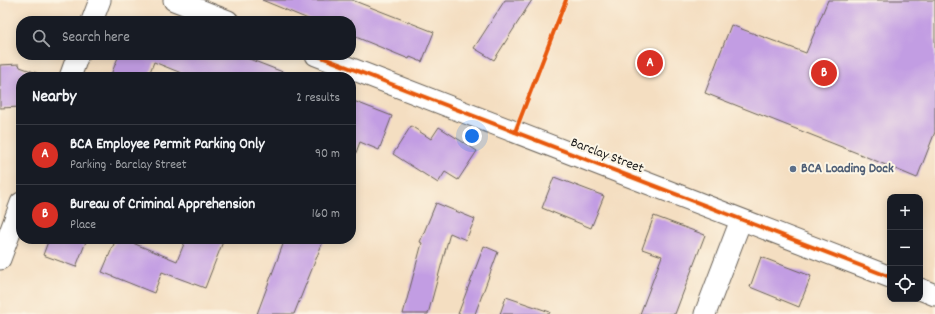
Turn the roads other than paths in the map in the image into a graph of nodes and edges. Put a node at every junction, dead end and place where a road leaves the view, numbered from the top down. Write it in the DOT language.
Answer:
graph roads {
  1 [pos="100,0"];
  2 [pos="174,0"];
  3 [pos="94,16"];
  4 [pos="215,16"];
  5 [pos="76,60"];
  6 [pos="329,60"];
  7 [pos="72,72"];
  8 [pos="16,216"];
  9 [pos="741,220"];
  10 [pos="0,259"];
  11 [pos="887,276"];
  12 [pos="923,290"];
  13 [pos="935,295"];
  14 [pos="705,314"];
  1 -- 3 [label="street"];
  2 -- 4 [label="street"];
  5 -- 7 [label="street"];
  6 -- 9 [label="street, Barclay Street"];
  8 -- 10 [label="street"];
  9 -- 11 [label="street, Barclay Street"];
  9 -- 14 [label="street"];
  12 -- 13 [label="street"];
}
